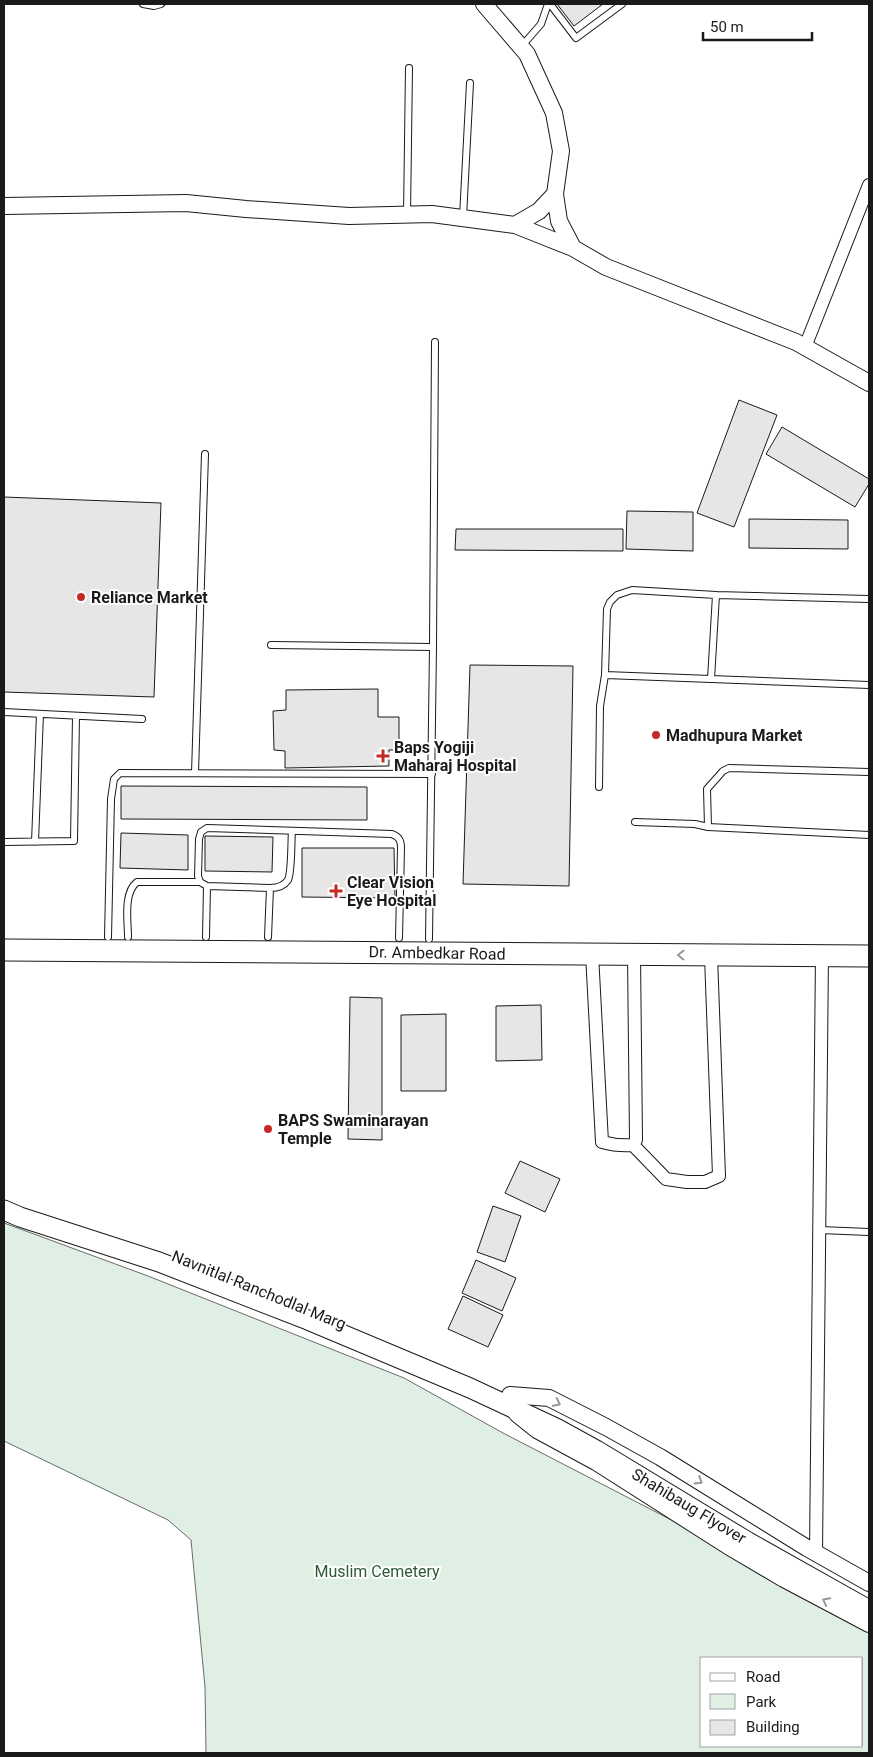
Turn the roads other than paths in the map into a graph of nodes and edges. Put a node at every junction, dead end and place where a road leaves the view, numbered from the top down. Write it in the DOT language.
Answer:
graph roads {
  1 [pos="143,4"];
  2 [pos="161,4"];
  3 [pos="484,4"];
  4 [pos="549,4"];
  5 [pos="622,4"];
  6 [pos="521,47"];
  7 [pos="409,68"];
  8 [pos="470,83"];
  9 [pos="869,185"];
  10 [pos="556,194"];
  11 [pos="4,206"];
  12 [pos="407,215"];
  13 [pos="463,217"];
  14 [pos="515,225"];
  15 [pos="573,248"];
  16 [pos="435,342"];
  17 [pos="805,348"];
  18 [pos="869,384"];
  19 [pos="205,454"];
  20 [pos="716,595"];
  21 [pos="869,599"];
  22 [pos="271,645"];
  23 [pos="433,647"];
  24 [pos="605,674"];
  25 [pos="711,679"];
  26 [pos="869,685"];
  27 [pos="4,712"];
  28 [pos="40,714"];
  29 [pos="76,716"];
  30 [pos="142,719"];
  31 [pos="869,772"];
  32 [pos="195,773"];
  33 [pos="432,774"];
  34 [pos="599,787"];
  35 [pos="635,822"];
  36 [pos="708,827"];
  37 [pos="292,831"];
  38 [pos="869,835"];
  39 [pos="4,842"];
  40 [pos="35,842"];
  41 [pos="200,882"];
  42 [pos="207,886"];
  43 [pos="270,888"];
  44 [pos="4,936"];
  45 [pos="118,937"];
  46 [pos="206,937"];
  47 [pos="268,937"];
  48 [pos="399,938"];
  49 [pos="429,939"];
  50 [pos="869,942"];
  51 [pos="4,950"];
  52 [pos="592,954"];
  53 [pos="634,955"];
  54 [pos="822,955"];
  55 [pos="711,956"];
  56 [pos="869,956"];
  57 [pos="633,1145"];
  58 [pos="4,1198"];
  59 [pos="4,1210"];
  60 [pos="820,1230"];
  61 [pos="869,1232"];
  62 [pos="508,1400"];
  63 [pos="558,1423"];
  64 [pos="816,1553"];
  65 [pos="869,1583"];
  66 [pos="869,1598"];
  67 [pos="869,1610"];
  68 [pos="869,1624"];
  1 -- 2 [label="lane"];
  3 -- 6 [label="street"];
  4 -- 5 [label="lane"];
  4 -- 6 [label="lane"];
  6 -- 10 [label="street"];
  7 -- 12 [label="lane"];
  8 -- 13 [label="lane"];
  9 -- 17 [label="street"];
  10 -- 14 [label="street"];
  10 -- 15 [label="street"];
  11 -- 12 [label="street"];
  12 -- 13 [label="street"];
  13 -- 14 [label="street"];
  14 -- 15 [label="street"];
  15 -- 17 [label="street"];
  16 -- 23 [label="lane"];
  17 -- 18 [label="street"];
  19 -- 32 [label="lane"];
  20 -- 21 [label="lane"];
  20 -- 24 [label="lane"];
  20 -- 25 [label="lane"];
  22 -- 23 [label="lane"];
  23 -- 33 [label="lane"];
  24 -- 25 [label="lane"];
  24 -- 34 [label="lane"];
  25 -- 26 [label="lane"];
  27 -- 28 [label="lane"];
  28 -- 29 [label="lane"];
  28 -- 40 [label="lane"];
  29 -- 30 [label="lane"];
  29 -- 40 [label="lane"];
  31 -- 36 [label="lane"];
  32 -- 33 [label="lane"];
  32 -- 45 [label="lane"];
  33 -- 49 [label="lane"];
  35 -- 36 [label="lane"];
  36 -- 38 [label="lane"];
  37 -- 41 [label="lane"];
  37 -- 43 [label="lane"];
  37 -- 48 [label="lane"];
  39 -- 40 [label="lane"];
  41 -- 42 [label="lane"];
  41 -- 45 [label="lane"];
  42 -- 43 [label="lane"];
  42 -- 46 [label="lane"];
  43 -- 47 [label="lane"];
  44 -- 45 [label="main road, Dr. Ambedkar Road"];
  45 -- 46 [label="main road, Dr. Ambedkar Road"];
  46 -- 47 [label="main road, Dr. Ambedkar Road"];
  47 -- 48 [label="main road, Dr. Ambedkar Road"];
  48 -- 49 [label="main road, Dr. Ambedkar Road"];
  49 -- 50 [label="main road, Dr. Ambedkar Road"];
  51 -- 52 [label="main road, Dr. Ambedkar Road"];
  52 -- 53 [label="main road, Dr. Ambedkar Road"];
  52 -- 57 [label="street"];
  55 -- 53 [label="main road, Dr. Ambedkar Road, one-way"];
  53 -- 57 [label="street"];
  54 -- 55 [label="main road, Dr. Ambedkar Road"];
  54 -- 56 [label="main road, Dr. Ambedkar Road"];
  54 -- 60 [label="street"];
  55 -- 57 [label="street"];
  58 -- 62 [label="main road, Navnitlal Ranchodlal Marg"];
  59 -- 62 [label="main road"];
  60 -- 61 [label="lane"];
  60 -- 64 [label="street"];
  62 -- 63 [label="main road, Shahibaug Flyover"];
  62 -- 64 [label="street, one-way"];
  68 -- 62 [label="street, one-way"];
  63 -- 66 [label="main road, Shahibaug Flyover"];
  63 -- 67 [label="main road, Shahibaug Flyover"];
  64 -- 65 [label="street"];
}
